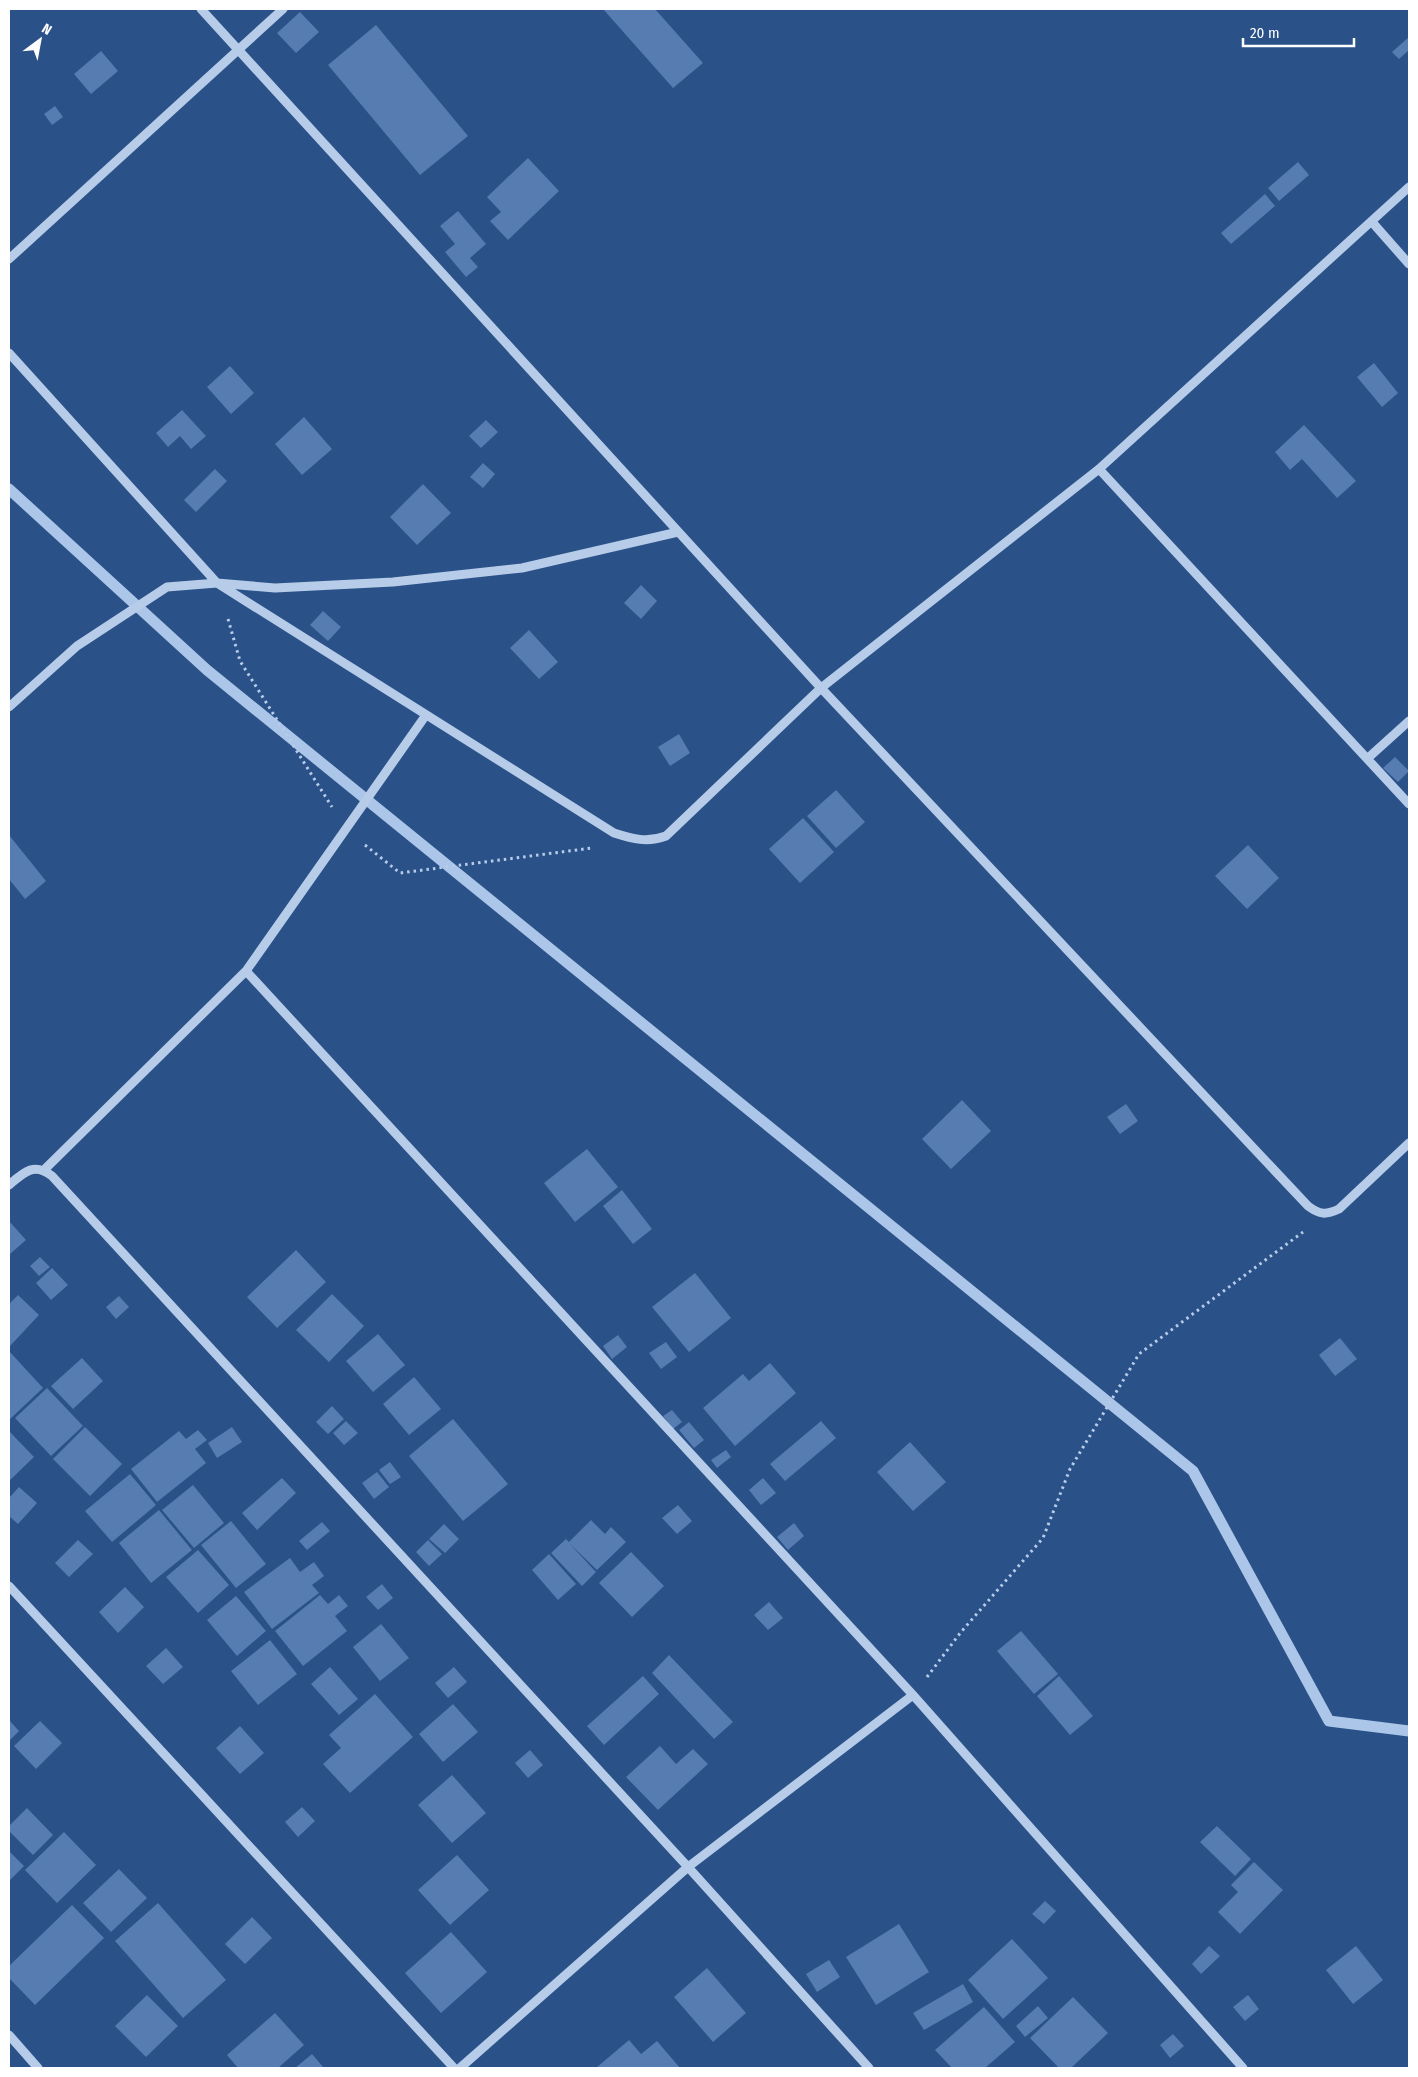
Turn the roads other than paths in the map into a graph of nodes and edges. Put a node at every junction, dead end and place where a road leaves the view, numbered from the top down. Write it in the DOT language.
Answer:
graph roads {
  1 [pos="201,9"];
  2 [pos="282,9"];
  3 [pos="237,50"];
  4 [pos="1409,187"];
  5 [pos="1372,222"];
  6 [pos="9,259"];
  7 [pos="1409,264"];
  8 [pos="9,352"];
  9 [pos="1100,469"];
  10 [pos="678,532"];
  11 [pos="217,583"];
  12 [pos="821,688"];
  13 [pos="9,707"];
  14 [pos="426,715"];
  15 [pos="1409,721"];
  16 [pos="1368,758"];
  17 [pos="1409,804"];
  18 [pos="246,971"];
  19 [pos="1409,1143"];
  20 [pos="44,1170"];
  21 [pos="9,1185"];
  22 [pos="9,1586"];
  23 [pos="913,1695"];
  24 [pos="688,1867"];
  25 [pos="9,2035"];
  26 [pos="38,2068"];
  27 [pos="454,2068"];
  28 [pos="460,2068"];
  29 [pos="869,2068"];
  30 [pos="1243,2068"];
  1 -- 3 [label="street"];
  2 -- 3 [label="street"];
  3 -- 6 [label="street"];
  3 -- 10 [label="street"];
  4 -- 5 [label="street"];
  5 -- 7 [label="street"];
  5 -- 9 [label="street"];
  8 -- 11 [label="street"];
  9 -- 12 [label="street"];
  9 -- 16 [label="street"];
  10 -- 11 [label="street"];
  10 -- 12 [label="street"];
  11 -- 13 [label="street"];
  11 -- 14 [label="street"];
  12 -- 14 [label="street"];
  12 -- 19 [label="street"];
  14 -- 18 [label="street"];
  15 -- 16 [label="street"];
  16 -- 17 [label="street"];
  18 -- 20 [label="street"];
  18 -- 23 [label="street"];
  20 -- 21 [label="street"];
  20 -- 24 [label="street"];
  22 -- 27 [label="street"];
  23 -- 24 [label="street"];
  23 -- 30 [label="street"];
  24 -- 28 [label="street"];
  24 -- 29 [label="street"];
  25 -- 26 [label="street"];
}
